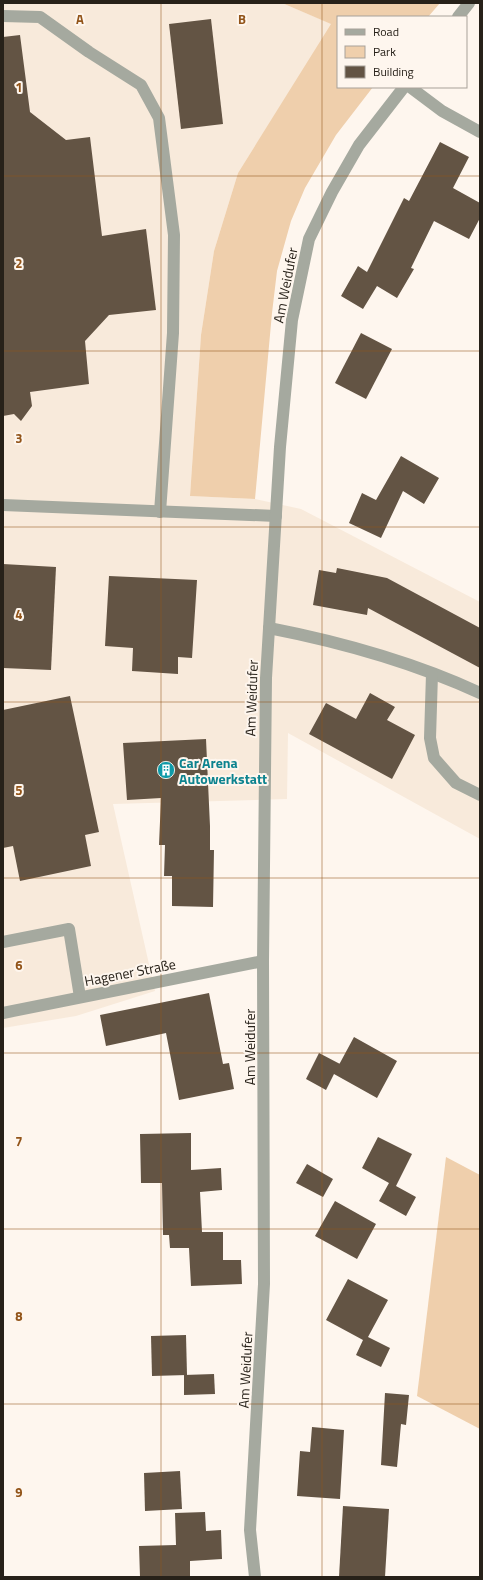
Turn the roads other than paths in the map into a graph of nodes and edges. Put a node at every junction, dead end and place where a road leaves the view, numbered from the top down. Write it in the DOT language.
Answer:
graph roads {
  1 [pos="469,3"];
  2 [pos="3,16"];
  3 [pos="459,16"];
  4 [pos="403,88"];
  5 [pos="411,88"];
  6 [pos="480,132"];
  7 [pos="3,505"];
  8 [pos="160,512"];
  9 [pos="276,516"];
  10 [pos="269,628"];
  11 [pos="432,674"];
  12 [pos="480,693"];
  13 [pos="480,795"];
  14 [pos="3,942"];
  15 [pos="263,961"];
  16 [pos="80,997"];
  17 [pos="3,1013"];
  18 [pos="255,1577"];
  1 -- 3 [label="street"];
  2 -- 8 [label="street"];
  4 -- 9 [label="street, Am Weidufer"];
  5 -- 6 [label="street"];
  7 -- 8 [label="street"];
  8 -- 9 [label="street"];
  9 -- 10 [label="street, Am Weidufer"];
  10 -- 11 [label="street"];
  10 -- 15 [label="street, Am Weidufer"];
  11 -- 12 [label="street"];
  11 -- 13 [label="street"];
  14 -- 16 [label="street"];
  15 -- 16 [label="street, Hagener Straße"];
  15 -- 18 [label="street, Am Weidufer"];
  16 -- 17 [label="street, Hagener Straße"];
}
